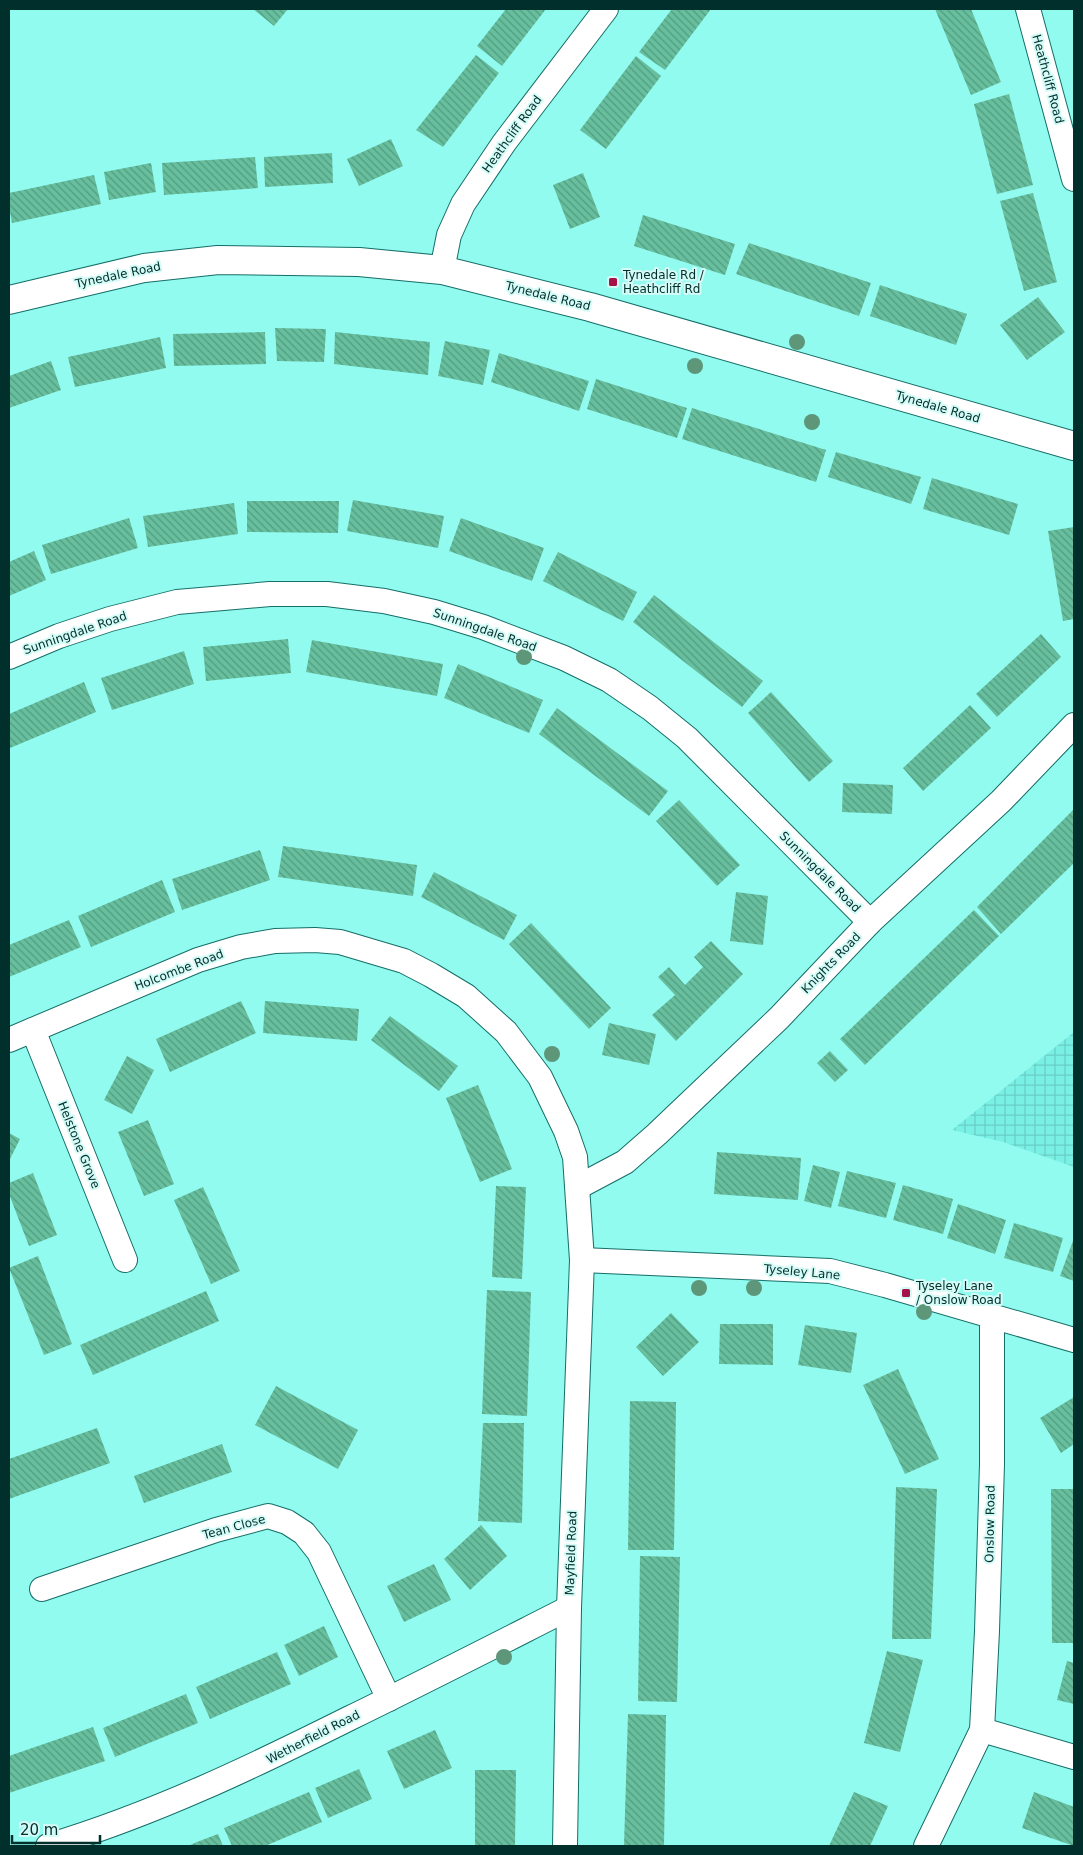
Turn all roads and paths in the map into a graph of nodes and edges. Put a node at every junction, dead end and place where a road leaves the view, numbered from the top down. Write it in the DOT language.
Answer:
graph roads {
  1 [pos="606,9"];
  2 [pos="1028,9"];
  3 [pos="1074,179"];
  4 [pos="442,270"];
  5 [pos="9,300"];
  6 [pos="1074,446"];
  7 [pos="9,657"];
  8 [pos="1074,725"];
  9 [pos="870,922"];
  10 [pos="32,1030"];
  11 [pos="9,1040"];
  12 [pos="578,1187"];
  13 [pos="125,1260"];
  14 [pos="582,1260"];
  15 [pos="992,1317"];
  16 [pos="1074,1340"];
  17 [pos="42,1589"];
  18 [pos="569,1608"];
  19 [pos="389,1699"];
  20 [pos="982,1730"];
  21 [pos="1074,1757"];
  22 [pos="48,1846"];
  23 [pos="565,1846"];
  24 [pos="926,1846"];
  1 -- 4 [label="street, Heathcliff Road"];
  2 -- 3 [label="street, Heathcliff Road"];
  4 -- 5 [label="street, Tynedale Road"];
  4 -- 6 [label="street, Tynedale Road"];
  7 -- 9 [label="street, Sunningdale Road"];
  8 -- 9 [label="street, Knights Road"];
  9 -- 12 [label="street, Knights Road"];
  10 -- 11 [label="street, Holcombe Road"];
  10 -- 12 [label="street, Holcombe Road"];
  10 -- 13 [label="street, Helstone Grove"];
  12 -- 14 [label="street, Holcombe Road"];
  14 -- 15 [label="street, Tyseley Lane"];
  14 -- 18 [label="street, Mayfield Road"];
  15 -- 16 [label="street, Tyseley Lane"];
  15 -- 20 [label="street, Onslow Road"];
  17 -- 19 [label="street, Tean Close"];
  18 -- 19 [label="street, Wetherfield Road"];
  18 -- 23 [label="street, Mayfield Road"];
  19 -- 22 [label="street, Wetherfield Road"];
  20 -- 21 [label="street"];
  20 -- 24 [label="street, Onslow Road"];
}
